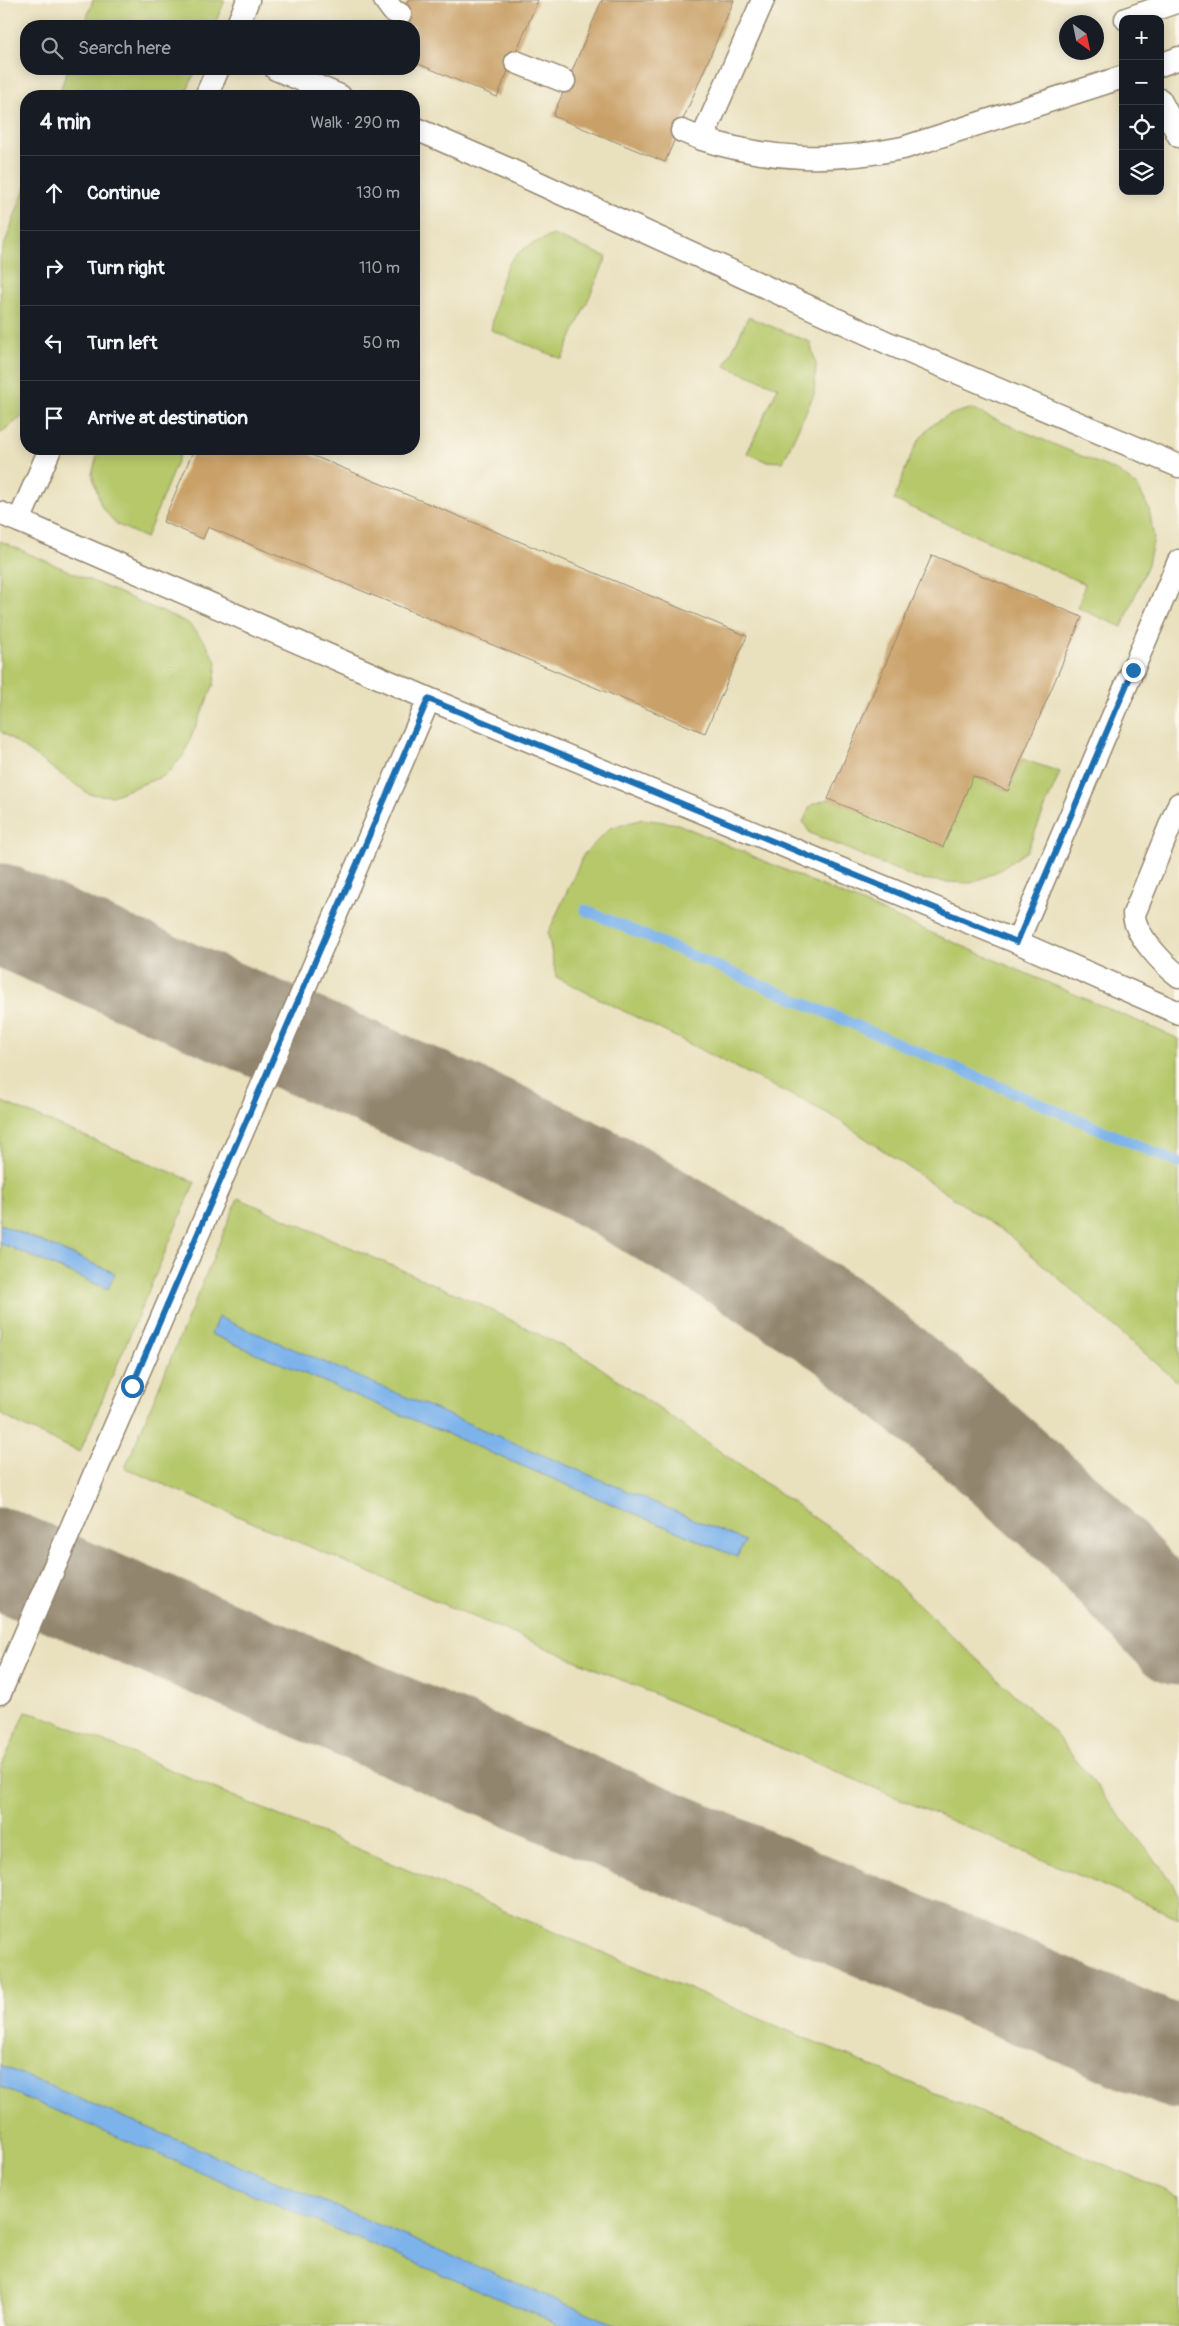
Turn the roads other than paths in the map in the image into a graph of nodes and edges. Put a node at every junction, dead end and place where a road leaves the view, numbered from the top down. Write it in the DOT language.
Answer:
graph roads {
  1 [pos="248,0"];
  2 [pos="763,0"];
  3 [pos="1123,0"];
  4 [pos="1179,1"];
  5 [pos="1125,15"];
  6 [pos="1138,15"];
  7 [pos="240,20"];
  8 [pos="1179,58"];
  9 [pos="516,62"];
  10 [pos="1164,64"];
  11 [pos="215,75"];
  12 [pos="290,75"];
  13 [pos="1119,78"];
  14 [pos="564,81"];
  15 [pos="209,90"];
  16 [pos="326,90"];
  17 [pos="1163,105"];
  18 [pos="420,131"];
  19 [pos="1179,136"];
  20 [pos="46,455"];
  21 [pos="1179,466"];
  22 [pos="9,517"];
  23 [pos="1179,561"];
  24 [pos="428,699"];
  25 [pos="1179,804"];
  26 [pos="1017,942"];
  27 [pos="1179,976"];
  28 [pos="1179,1013"];
  29 [pos="0,1693"];
  1 -- 7 [label="lane"];
  2 -- 13 [label="lane"];
  3 -- 5 [label="lane"];
  4 -- 6 [label="lane"];
  8 -- 10 [label="lane"];
  9 -- 14 [label="lane"];
  11 -- 15 [label="lane"];
  12 -- 16 [label="lane"];
  17 -- 19 [label="lane"];
  18 -- 21 [label="lane"];
  20 -- 22 [label="lane"];
  22 -- 24 [label="lane"];
  23 -- 26 [label="lane"];
  24 -- 26 [label="lane"];
  24 -- 29 [label="lane"];
  25 -- 27 [label="lane"];
  26 -- 28 [label="lane"];
}
